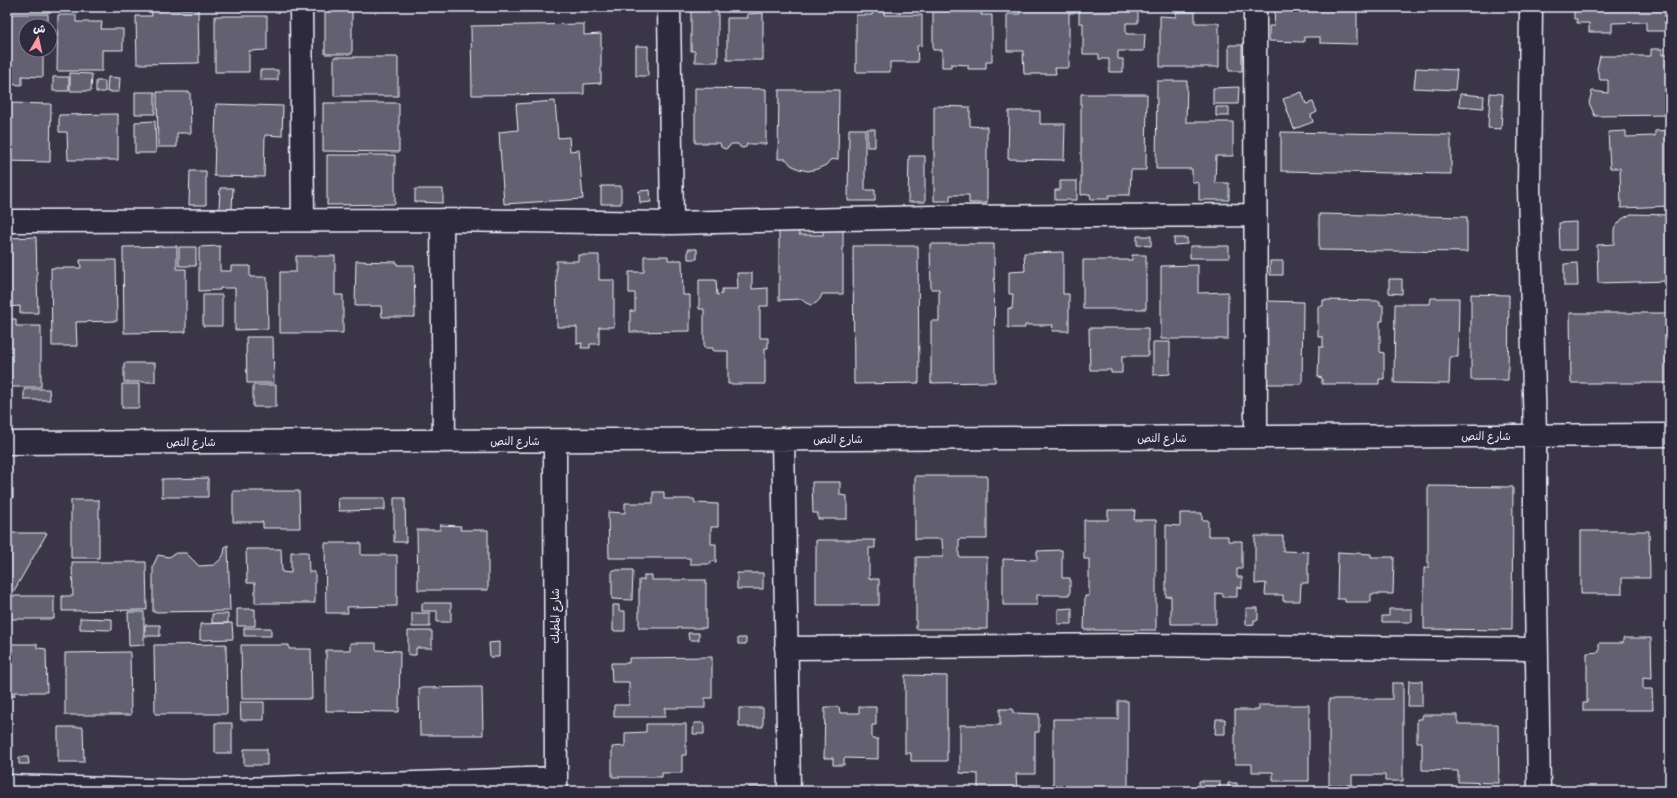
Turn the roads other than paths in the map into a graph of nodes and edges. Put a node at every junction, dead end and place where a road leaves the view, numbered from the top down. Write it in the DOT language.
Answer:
graph roads {
  1 [pos="301,7"];
  2 [pos="669,7"];
  3 [pos="1255,7"];
  4 [pos="1531,7"];
  5 [pos="1255,214"];
  6 [pos="303,220"];
  7 [pos="442,220"];
  8 [pos="7,221"];
  9 [pos="672,223"];
  10 [pos="1670,435"];
  11 [pos="1535,436"];
  12 [pos="1256,437"];
  13 [pos="783,440"];
  14 [pos="444,441"];
  15 [pos="555,441"];
  16 [pos="7,444"];
  17 [pos="786,648"];
  18 [pos="1536,649"];
  19 [pos="556,785"];
  20 [pos="7,786"];
  21 [pos="789,791"];
  22 [pos="1539,791"];
  1 -- 6 [label="street"];
  2 -- 9 [label="street"];
  3 -- 5 [label="street"];
  4 -- 11 [label="street"];
  5 -- 9 [label="street"];
  5 -- 12 [label="street"];
  6 -- 7 [label="street"];
  6 -- 8 [label="street"];
  7 -- 9 [label="street"];
  7 -- 14 [label="street"];
  10 -- 11 [label="street, شارع النص"];
  11 -- 12 [label="street, شارع النص"];
  11 -- 18 [label="street"];
  12 -- 13 [label="street, شارع النص"];
  13 -- 15 [label="street, شارع النص"];
  13 -- 17 [label="street"];
  14 -- 15 [label="street, شارع النص"];
  14 -- 16 [label="street, شارع النص"];
  15 -- 19 [label="street, شارع المطبك"];
  17 -- 18 [label="street"];
  17 -- 21 [label="street"];
  18 -- 22 [label="street"];
  19 -- 20 [label="street"];
}
